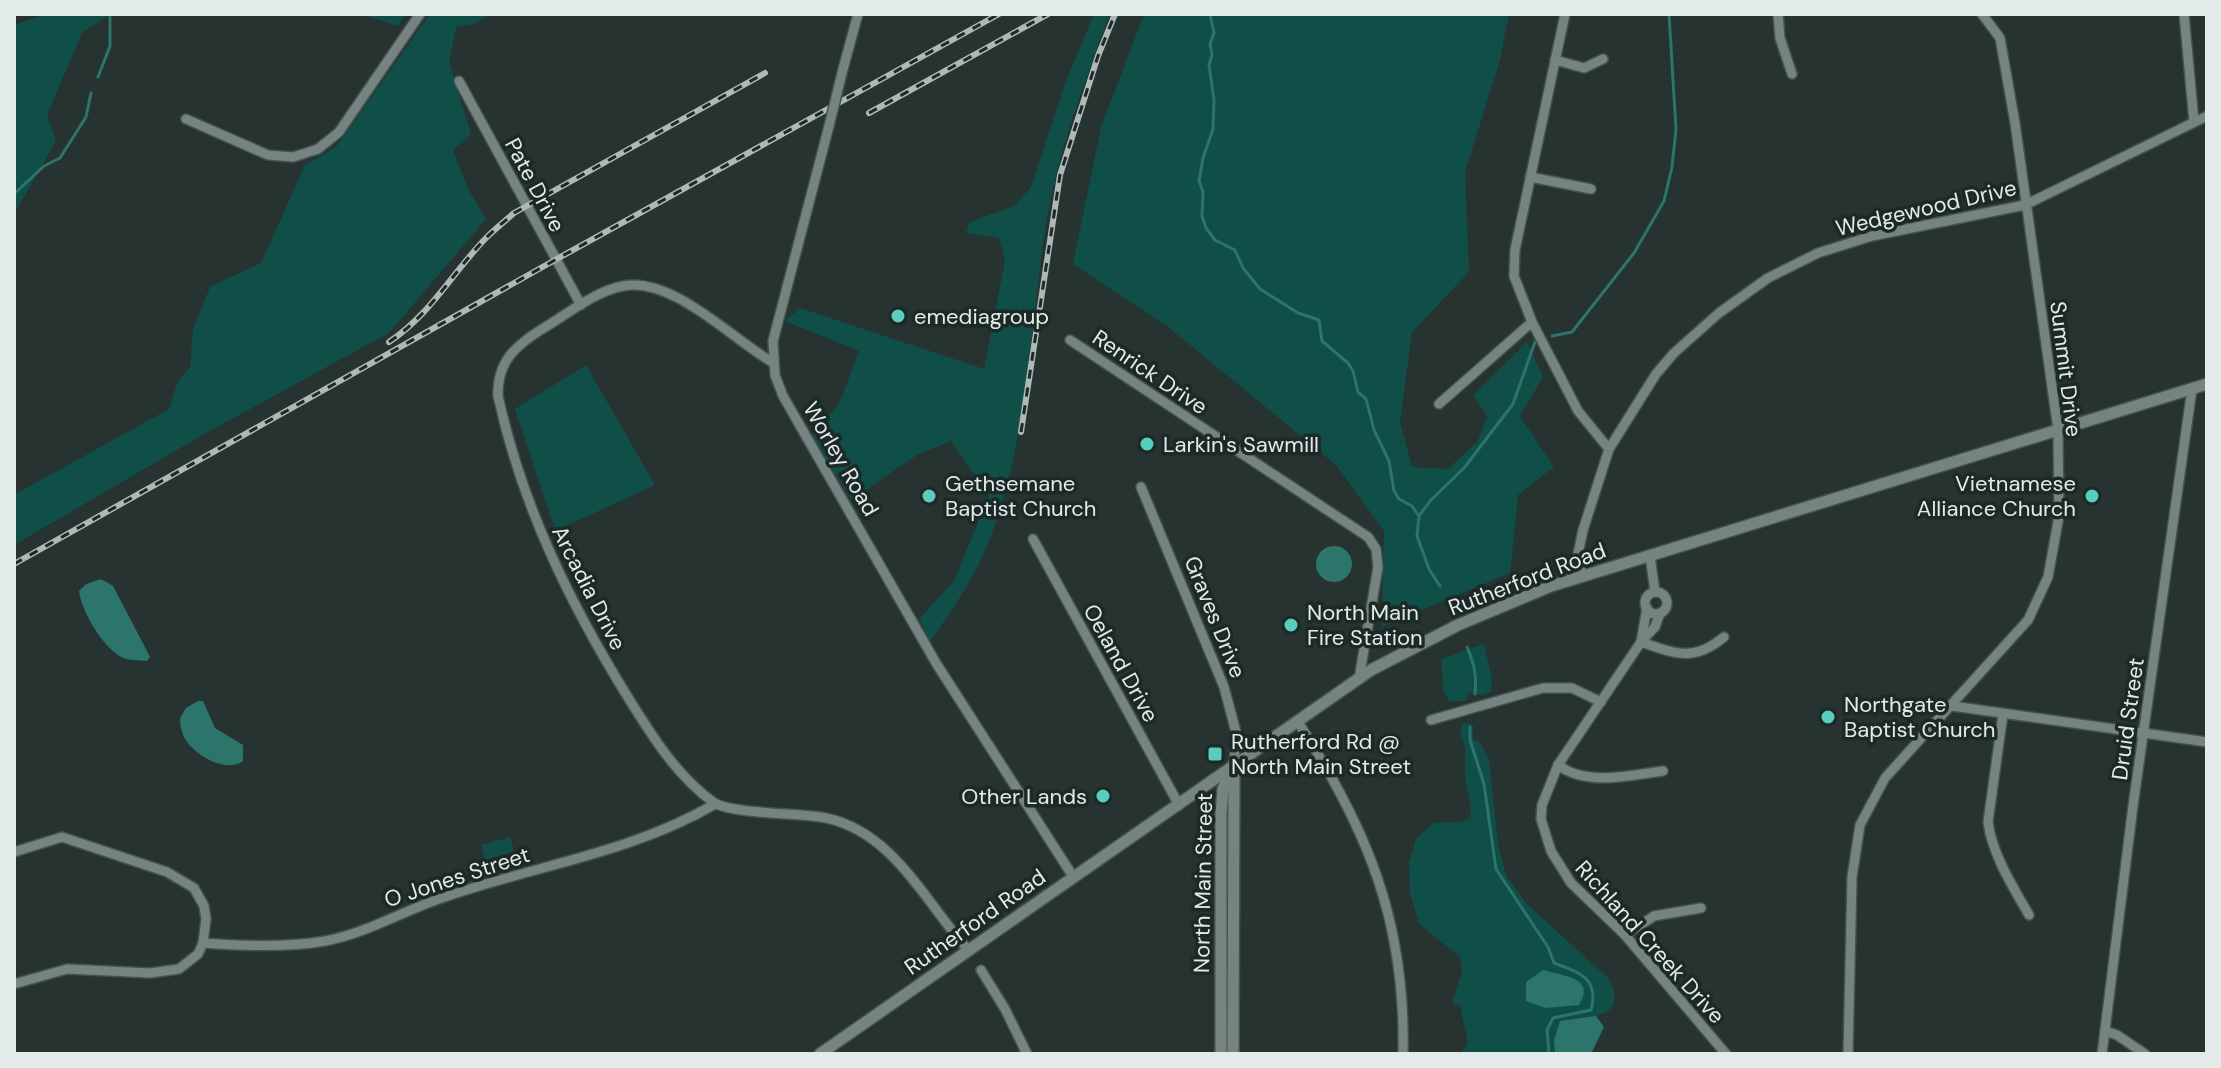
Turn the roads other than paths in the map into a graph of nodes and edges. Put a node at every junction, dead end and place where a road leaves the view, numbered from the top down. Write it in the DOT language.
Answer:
graph roads {
  1 [pos="420,14"];
  2 [pos="858,14"];
  3 [pos="1565,14"];
  4 [pos="1778,14"];
  5 [pos="1982,14"];
  6 [pos="2184,14"];
  7 [pos="1603,59"];
  8 [pos="1555,60"];
  9 [pos="1792,74"];
  10 [pos="459,81"];
  11 [pos="2207,116"];
  12 [pos="186,119"];
  13 [pos="2194,122"];
  14 [pos="1530,177"];
  15 [pos="1591,189"];
  16 [pos="2025,205"];
  17 [pos="581,305"];
  18 [pos="1532,322"];
  19 [pos="1070,340"];
  20 [pos="772,362"];
  21 [pos="2207,384"];
  22 [pos="2192,389"];
  23 [pos="1439,404"];
  24 [pos="2058,430"];
  25 [pos="1609,449"];
  26 [pos="1141,487"];
  27 [pos="1033,539"];
  28 [pos="1650,556"];
  29 [pos="1582,577"];
  30 [pos="1655,592"];
  31 [pos="1647,608"];
  32 [pos="1660,613"];
  33 [pos="1724,637"];
  34 [pos="1641,642"];
  35 [pos="1359,679"];
  36 [pos="1601,702"];
  37 [pos="1952,706"];
  38 [pos="2003,714"];
  39 [pos="1431,720"];
  40 [pos="1298,722"];
  41 [pos="2145,734"];
  42 [pos="2207,742"];
  43 [pos="1234,765"];
  44 [pos="1558,765"];
  45 [pos="1663,771"];
  46 [pos="715,804"];
  47 [pos="1179,805"];
  48 [pos="14,852"];
  49 [pos="1074,878"];
  50 [pos="1701,908"];
  51 [pos="2029,915"];
  52 [pos="1625,935"];
  53 [pos="203,943"];
  54 [pos="969,951"];
  55 [pos="981,970"];
  56 [pos="14,984"];
  57 [pos="2105,1031"];
  58 [pos="820,1054"];
  59 [pos="1027,1054"];
  60 [pos="1221,1054"];
  61 [pos="1233,1054"];
  62 [pos="1403,1054"];
  63 [pos="1726,1054"];
  64 [pos="1848,1054"];
  65 [pos="2102,1054"];
  66 [pos="2145,1054"];
  1 -- 12 [label="street"];
  2 -- 20 [label="street, Worley Road, bridge"];
  3 -- 8 [label="street"];
  4 -- 9 [label="street"];
  5 -- 16 [label="street, Summit Drive"];
  6 -- 13 [label="street"];
  7 -- 8 [label="street"];
  8 -- 14 [label="street"];
  10 -- 17 [label="street, Pate Drive"];
  11 -- 13 [label="street, Wedgewood Drive"];
  13 -- 16 [label="street, Wedgewood Drive"];
  14 -- 15 [label="street"];
  14 -- 18 [label="street"];
  16 -- 24 [label="street, Summit Drive"];
  16 -- 25 [label="street, Wedgewood Drive"];
  17 -- 20 [label="street, Arcadia Drive"];
  17 -- 46 [label="street, Arcadia Drive"];
  18 -- 23 [label="street"];
  18 -- 25 [label="street"];
  19 -- 35 [label="street, Renrick Drive"];
  20 -- 49 [label="street, Worley Road"];
  21 -- 22 [label="street, Rutherford Road"];
  22 -- 24 [label="street, Rutherford Road"];
  22 -- 41 [label="street, Druid Street"];
  24 -- 28 [label="street, Rutherford Road"];
  24 -- 37 [label="street, Summit Drive"];
  25 -- 29 [label="street, Wedgewood Drive"];
  26 -- 43 [label="street, Graves Drive"];
  27 -- 47 [label="street, Oeland Drive"];
  28 -- 29 [label="street, Rutherford Road"];
  28 -- 30 [label="street"];
  29 -- 35 [label="street, Rutherford Road"];
  30 -- 31 [label="street, Richland Creek Drive"];
  30 -- 32 [label="street"];
  31 -- 32 [label="street"];
  31 -- 34 [label="street, Richland Creek Drive"];
  32 -- 34 [label="street, Richland Creek Drive"];
  33 -- 34 [label="street"];
  34 -- 36 [label="street, Richland Creek Drive"];
  35 -- 40 [label="street, Rutherford Road"];
  36 -- 39 [label="street"];
  36 -- 44 [label="street, Richland Creek Drive"];
  37 -- 38 [label="street"];
  37 -- 64 [label="street, Summit Drive"];
  38 -- 41 [label="street"];
  38 -- 51 [label="street"];
  40 -- 43 [label="street, Rutherford Road"];
  40 -- 62 [label="street"];
  41 -- 42 [label="street"];
  41 -- 57 [label="street, Druid Street"];
  43 -- 47 [label="street, Rutherford Road"];
  43 -- 60 [label="street, North Main Street"];
  43 -- 61 [label="street, North Main Street"];
  44 -- 45 [label="street"];
  44 -- 52 [label="street, Richland Creek Drive"];
  46 -- 53 [label="street, O Jones Street"];
  46 -- 54 [label="street"];
  47 -- 49 [label="street, Rutherford Road"];
  48 -- 53 [label="street"];
  49 -- 54 [label="street, Rutherford Road"];
  50 -- 52 [label="street"];
  52 -- 63 [label="street, Richland Creek Drive"];
  53 -- 56 [label="street"];
  54 -- 58 [label="street, Rutherford Road"];
  55 -- 59 [label="street"];
  57 -- 65 [label="street, Druid Street"];
  57 -- 66 [label="street"];
}
